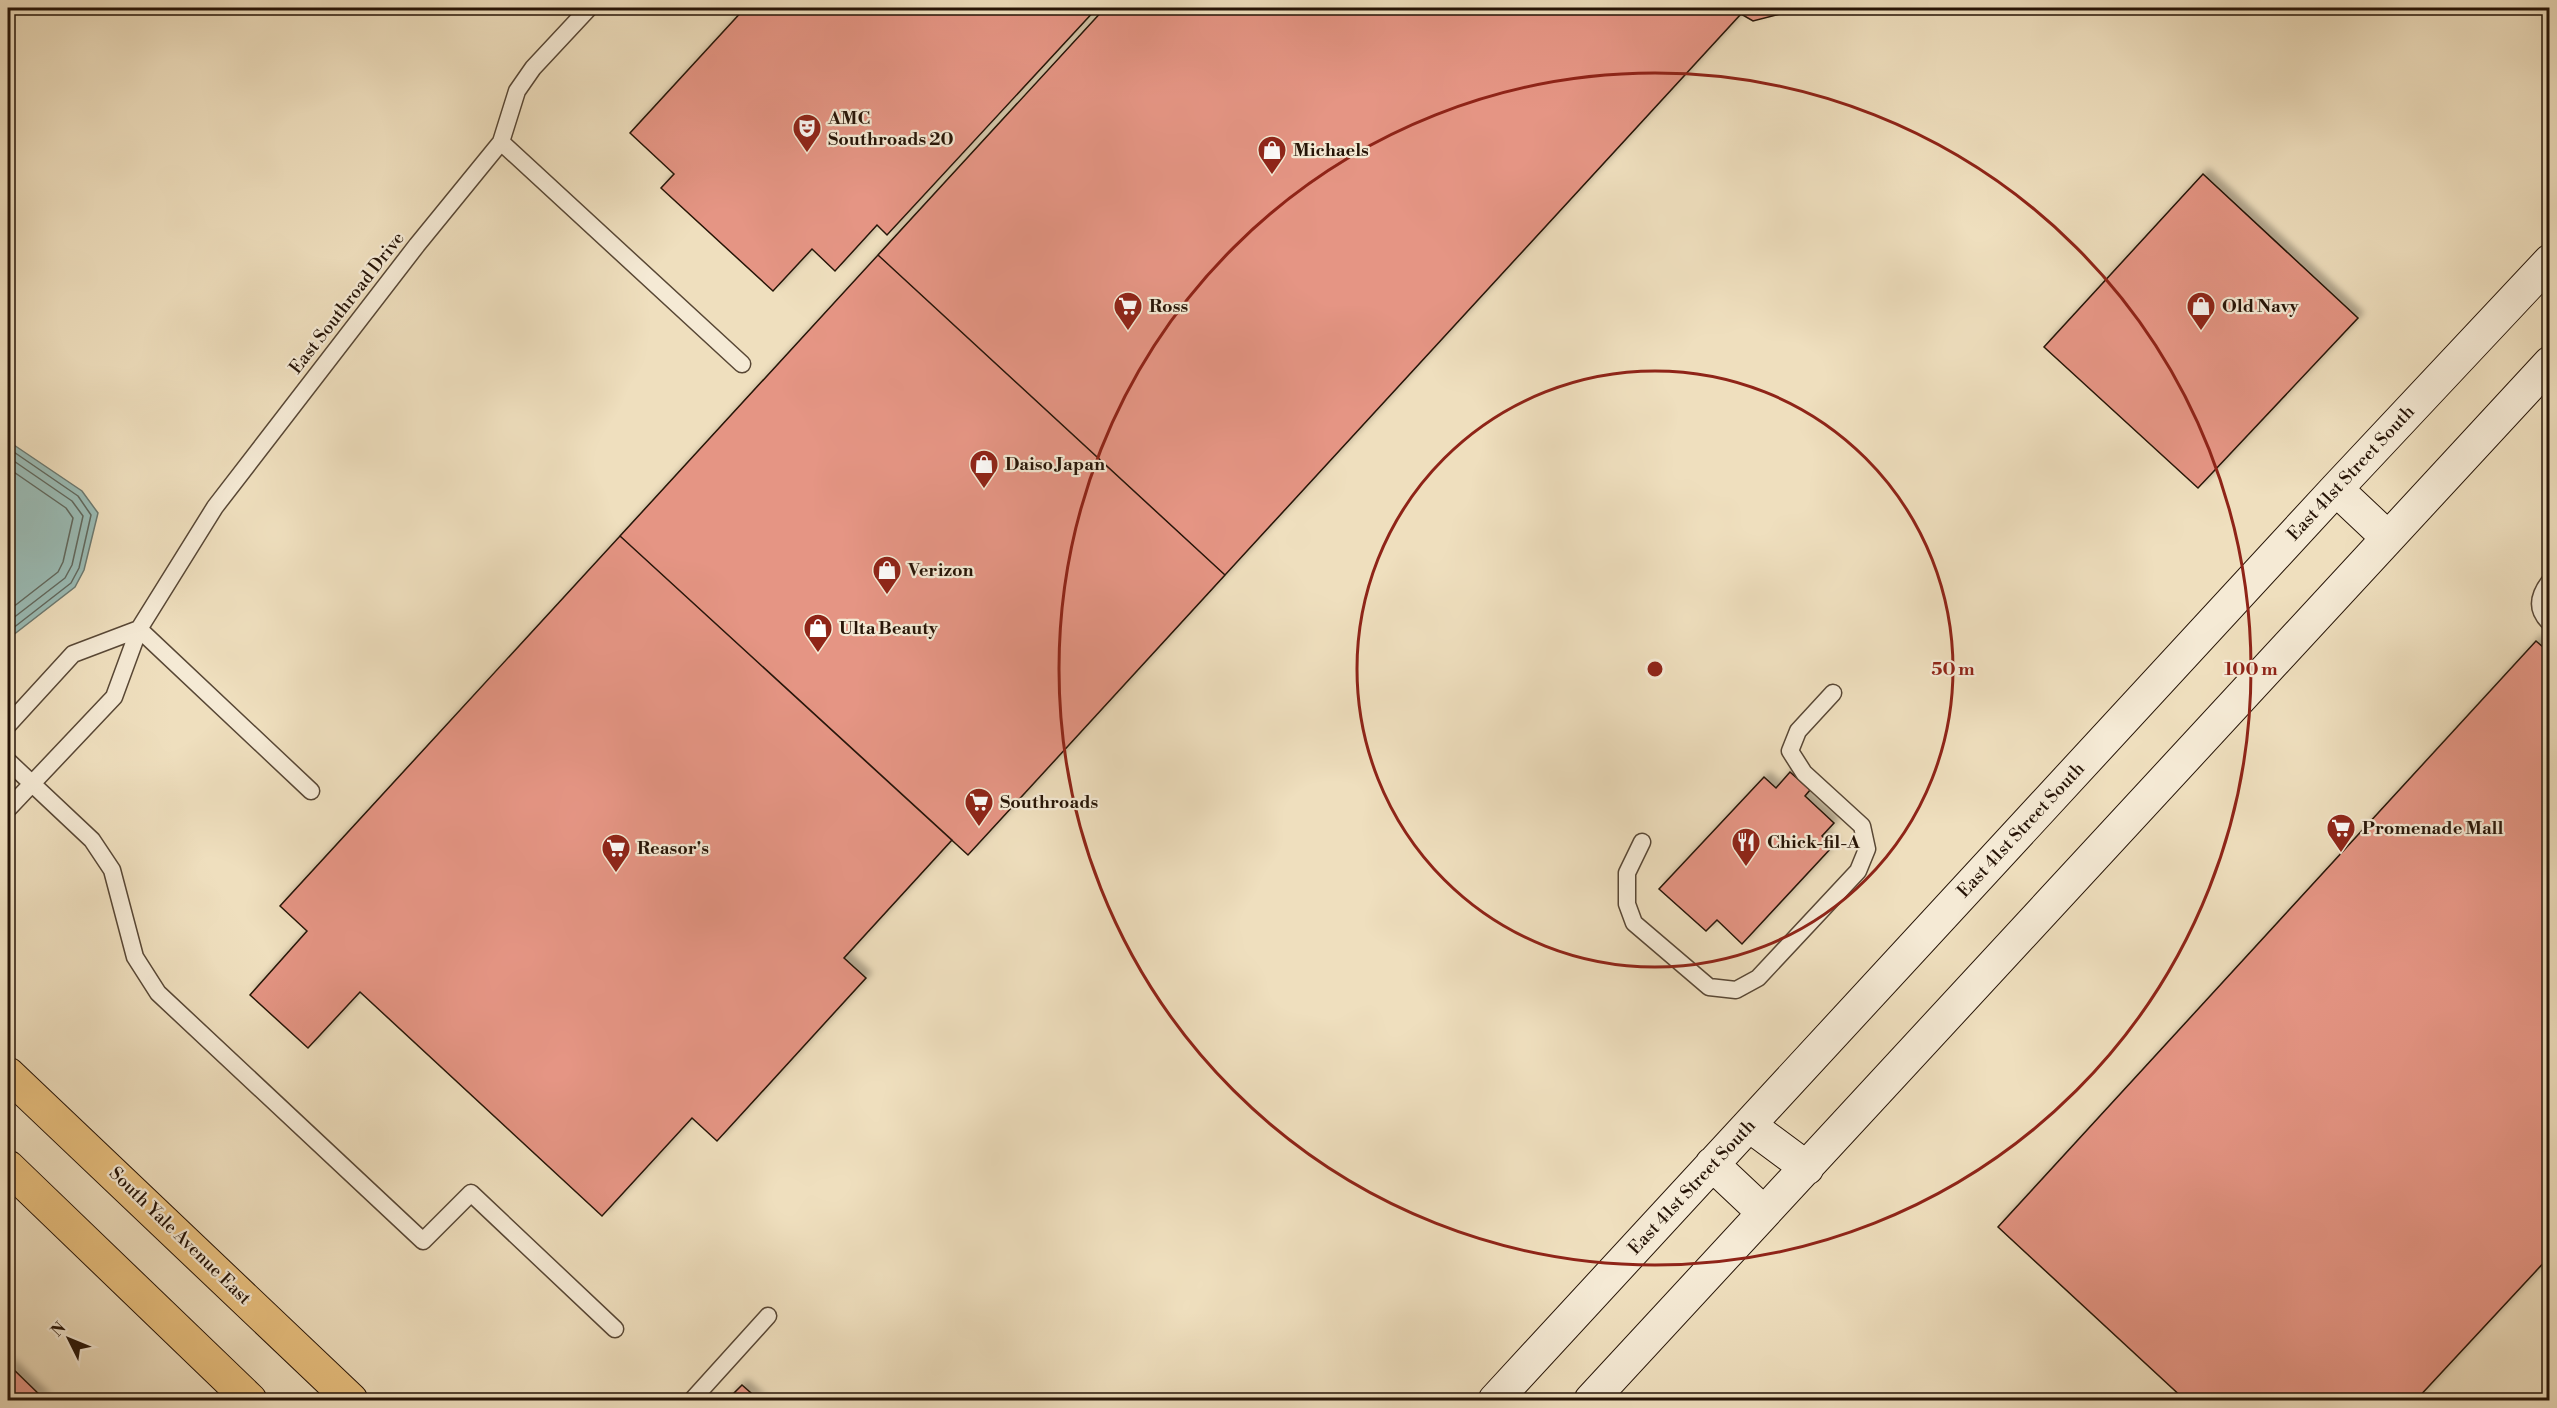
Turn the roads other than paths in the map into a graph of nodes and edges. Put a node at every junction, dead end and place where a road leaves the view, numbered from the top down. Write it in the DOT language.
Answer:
graph roads {
  1 [pos="589,8"];
  2 [pos="501,142"];
  3 [pos="2550,261"];
  4 [pos="2550,363"];
  5 [pos="742,364"];
  6 [pos="2336,489"];
  7 [pos="2388,538"];
  8 [pos="2550,581"];
  9 [pos="2550,622"];
  10 [pos="140,628"];
  11 [pos="1833,693"];
  12 [pos="8,725"];
  13 [pos="8,761"];
  14 [pos="32,784"];
  15 [pos="311,792"];
  16 [pos="8,809"];
  17 [pos="1642,842"];
  18 [pos="8,1074"];
  19 [pos="1749,1125"];
  20 [pos="1712,1164"];
  21 [pos="8,1167"];
  22 [pos="1807,1168"];
  23 [pos="1763,1212"];
  24 [pos="768,1316"];
  25 [pos="615,1329"];
  26 [pos="250,1401"];
  27 [pos="351,1401"];
  28 [pos="692,1401"];
  29 [pos="1495,1401"];
  30 [pos="1591,1401"];
  1 -- 2 [label="lane, East Southroad Drive"];
  2 -- 5 [label="lane"];
  2 -- 10 [label="lane, East Southroad Drive"];
  3 -- 6 [label="main road, East 41st Street South"];
  4 -- 7 [label="main road"];
  6 -- 7 [label="main road"];
  6 -- 19 [label="main road, East 41st Street South"];
  7 -- 22 [label="main road"];
  8 -- 9 [label="lane"];
  10 -- 12 [label="lane"];
  10 -- 14 [label="lane, East Southroad Drive"];
  10 -- 15 [label="lane"];
  11 -- 17 [label="lane"];
  13 -- 14 [label="lane"];
  14 -- 16 [label="lane, East Southroad Drive"];
  14 -- 25 [label="lane"];
  18 -- 27 [label="main road, South Yale Avenue East"];
  19 -- 20 [label="main road, East 41st Street South"];
  19 -- 22 [label="main road"];
  20 -- 23 [label="main road"];
  20 -- 29 [label="main road, East 41st Street South"];
  21 -- 26 [label="main road"];
  22 -- 23 [label="main road"];
  23 -- 30 [label="main road"];
  24 -- 28 [label="lane"];
}
